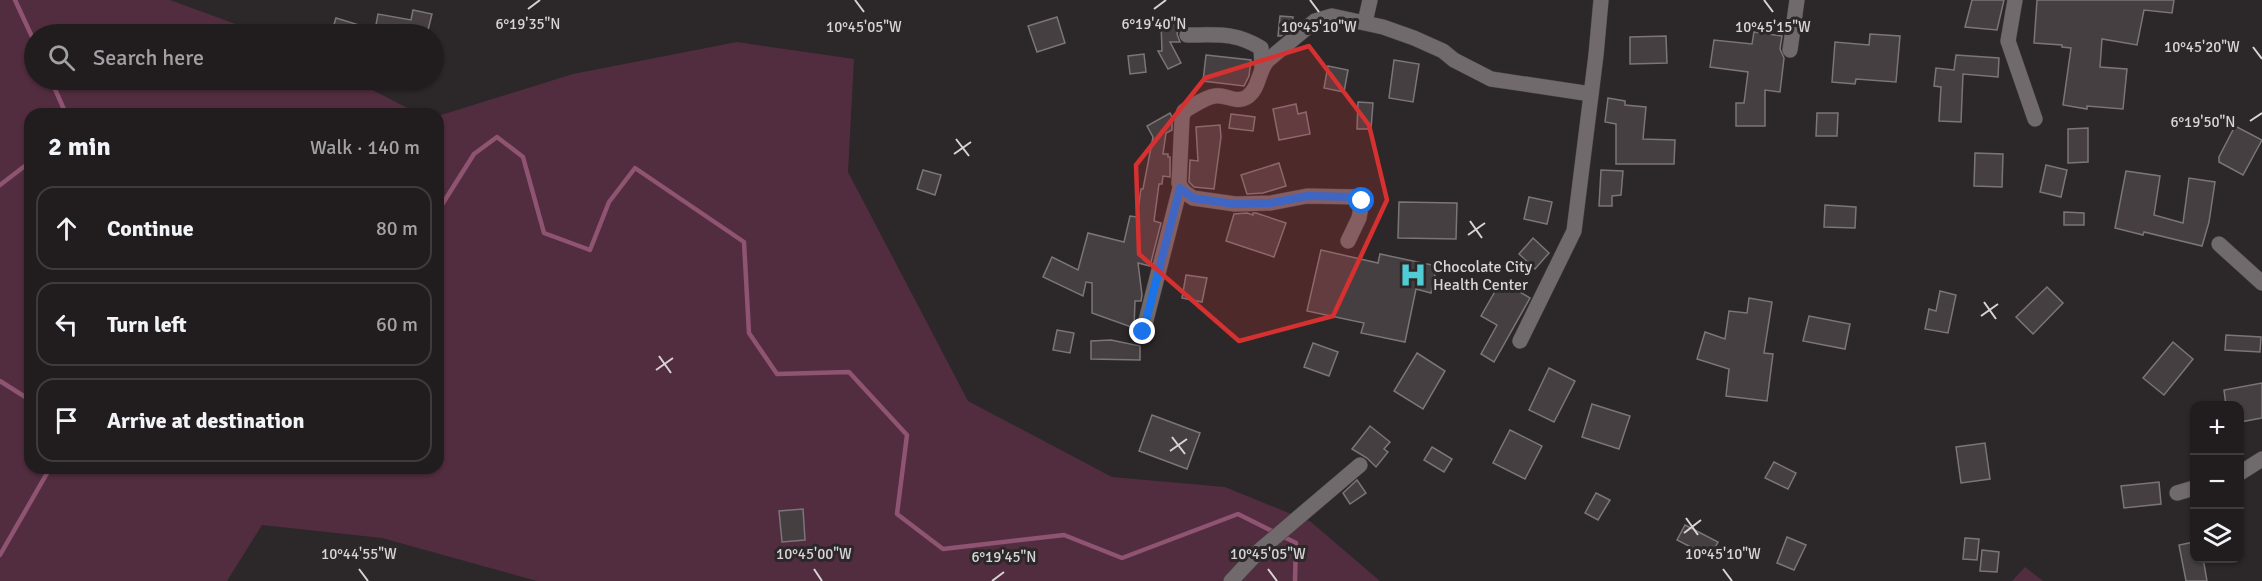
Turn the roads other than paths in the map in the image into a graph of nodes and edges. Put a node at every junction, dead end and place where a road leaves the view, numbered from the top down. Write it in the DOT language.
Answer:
graph roads {
  1 [pos="1370,0"];
  2 [pos="1601,0"];
  3 [pos="1797,0"];
  4 [pos="2015,0"];
  5 [pos="1365,22"];
  6 [pos="1187,35"];
  7 [pos="1790,50"];
  8 [pos="1262,66"];
  9 [pos="1591,93"];
  10 [pos="2035,119"];
  11 [pos="1180,188"];
  12 [pos="1348,241"];
  13 [pos="2219,244"];
  14 [pos="2262,283"];
  15 [pos="1143,332"];
  16 [pos="1520,341"];
  17 [pos="2262,459"];
  18 [pos="1360,465"];
  19 [pos="2244,470"];
  20 [pos="2190,489"];
  21 [pos="2177,493"];
  22 [pos="1231,581"];
  1 -- 5 [label="street"];
  2 -- 9 [label="street"];
  3 -- 7 [label="street"];
  4 -- 10 [label="street"];
  5 -- 8 [label="street"];
  5 -- 9 [label="street"];
  6 -- 8 [label="street"];
  8 -- 11 [label="street"];
  9 -- 16 [label="street"];
  11 -- 12 [label="street"];
  11 -- 15 [label="street"];
  13 -- 14 [label="street"];
  17 -- 19 [label="street"];
  18 -- 22 [label="street"];
  20 -- 21 [label="street"];
}
